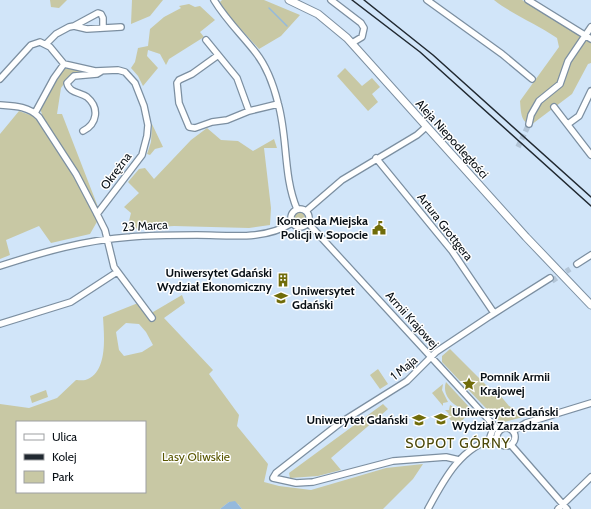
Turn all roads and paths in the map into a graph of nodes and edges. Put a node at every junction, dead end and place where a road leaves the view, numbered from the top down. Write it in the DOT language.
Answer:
graph roads {
  1 [pos="214,0"];
  2 [pos="289,0"];
  3 [pos="331,0"];
  4 [pos="427,0"];
  5 [pos="528,0"];
  6 [pos="74,26"];
  7 [pos="120,27"];
  8 [pos="591,27"];
  9 [pos="103,28"];
  10 [pos="588,38"];
  11 [pos="206,40"];
  12 [pos="352,43"];
  13 [pos="46,44"];
  14 [pos="218,56"];
  15 [pos="64,64"];
  16 [pos="102,71"];
  17 [pos="0,79"];
  18 [pos="532,79"];
  19 [pos="591,91"];
  20 [pos="278,104"];
  21 [pos="0,105"];
  22 [pos="554,107"];
  23 [pos="249,111"];
  24 [pos="34,113"];
  25 [pos="529,124"];
  26 [pos="568,124"];
  27 [pos="426,126"];
  28 [pos="83,131"];
  29 [pos="591,155"];
  30 [pos="376,158"];
  31 [pos="297,209"];
  32 [pos="306,211"];
  33 [pos="97,214"];
  34 [pos="292,223"];
  35 [pos="308,223"];
  36 [pos="106,240"];
  37 [pos="591,255"];
  38 [pos="577,264"];
  39 [pos="0,266"];
  40 [pos="117,272"];
  41 [pos="550,278"];
  42 [pos="591,304"];
  43 [pos="494,313"];
  44 [pos="152,318"];
  45 [pos="0,324"];
  46 [pos="432,358"];
  47 [pos="591,403"];
  48 [pos="494,426"];
  49 [pos="499,431"];
  50 [pos="513,431"];
  51 [pos="497,438"];
  52 [pos="489,440"];
  53 [pos="511,445"];
  54 [pos="460,460"];
  55 [pos="591,477"];
  56 [pos="563,504"];
  57 [pos="428,509"];
  58 [pos="558,509"];
  59 [pos="567,509"];
  1 -- 20 [label="street"];
  2 -- 12 [label="main road, Aleja Niepodległości"];
  3 -- 12 [label="street"];
  4 -- 18 [label="street"];
  5 -- 10 [label="street"];
  6 -- 9 [label="street"];
  6 -- 9 [label="street"];
  6 -- 13 [label="street"];
  7 -- 9 [label="street"];
  8 -- 10 [label="street"];
  10 -- 25 [label="street"];
  11 -- 14 [label="street"];
  12 -- 27 [label="main road, Aleja Niepodległości"];
  13 -- 15 [label="street"];
  13 -- 17 [label="street"];
  14 -- 23 [label="street"];
  14 -- 23 [label="street"];
  15 -- 16 [label="street, Okrężna"];
  15 -- 24 [label="street"];
  16 -- 28 [label="street, Okrężna"];
  16 -- 33 [label="street, Okrężna"];
  19 -- 26 [label="street"];
  20 -- 23 [label="street"];
  20 -- 31 [label="street"];
  21 -- 24 [label="street"];
  22 -- 26 [label="street"];
  24 -- 33 [label="street"];
  26 -- 29 [label="street"];
  27 -- 30 [label="street"];
  27 -- 42 [label="main road, Aleja Niepodległości"];
  30 -- 32 [label="street"];
  30 -- 43 [label="street, Artura Grottgera"];
  31 -- 32 [label="street"];
  31 -- 34 [label="street"];
  32 -- 35 [label="street"];
  33 -- 36 [label="street"];
  34 -- 35 [label="street"];
  34 -- 36 [label="street, 23 Marca"];
  35 -- 46 [label="street, Armii Krajowej"];
  36 -- 39 [label="street, 23 Marca"];
  36 -- 40 [label="street"];
  37 -- 38 [label="street"];
  40 -- 44 [label="street"];
  40 -- 45 [label="street"];
  41 -- 43 [label="street, 1 Maja"];
  43 -- 46 [label="street, 1 Maja"];
  46 -- 48 [label="street, Armii Krajowej"];
  46 -- 54 [label="street, 1 Maja"];
  47 -- 50 [label="street"];
  48 -- 49 [label="street, Armii Krajowej"];
  48 -- 52 [label="street"];
  49 -- 50 [label="street"];
  49 -- 51 [label="street"];
  50 -- 53 [label="street"];
  51 -- 52 [label="street"];
  51 -- 53 [label="street"];
  52 -- 54 [label="street"];
  53 -- 56 [label="street"];
  54 -- 57 [label="street"];
  55 -- 56 [label="street"];
  56 -- 58 [label="street"];
  56 -- 59 [label="street"];
}
